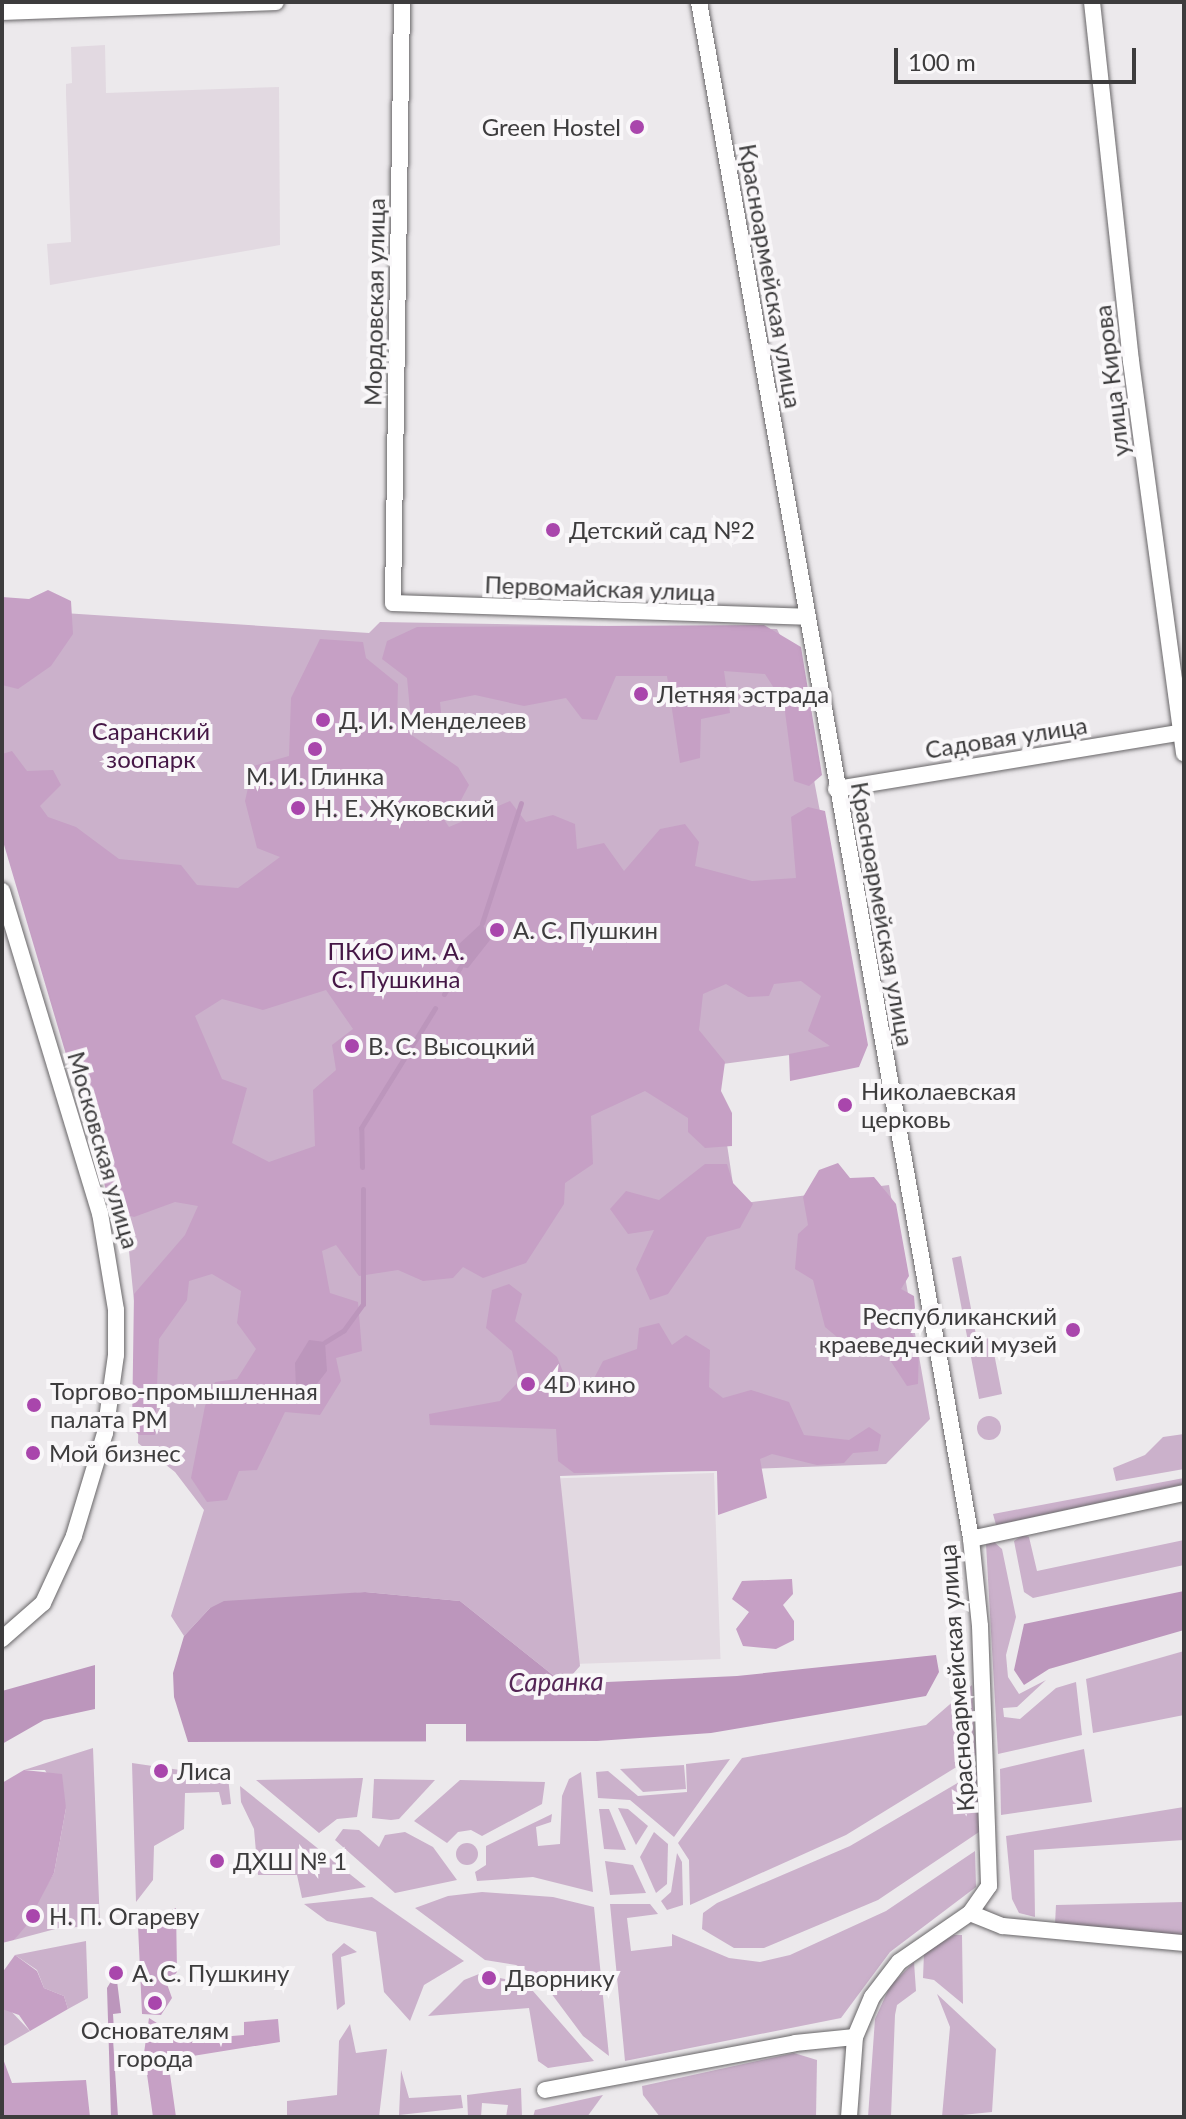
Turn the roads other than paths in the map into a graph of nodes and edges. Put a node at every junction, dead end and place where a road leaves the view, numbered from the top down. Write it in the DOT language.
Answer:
graph roads {
  1 [pos="276,2"];
  2 [pos="402,2"];
  3 [pos="699,2"];
  4 [pos="1092,2"];
  5 [pos="2,12"];
  6 [pos="393,603"];
  7 [pos="806,617"];
  8 [pos="1182,732"];
  9 [pos="1184,753"];
  10 [pos="836,789"];
  11 [pos="2,891"];
  12 [pos="1184,1493"];
  13 [pos="971,1539"];
  14 [pos="2,1639"];
  15 [pos="970,1913"];
  16 [pos="1184,1943"];
  17 [pos="855,2037"];
  18 [pos="545,2090"];
  19 [pos="849,2117"];
  1 -- 5 [label="street"];
  2 -- 6 [label="street, Мордовская улица"];
  3 -- 7 [label="street, Красноармейская улица"];
  4 -- 8 [label="street, улица Кирова"];
  6 -- 7 [label="street, Первомайская улица"];
  7 -- 10 [label="street, Красноармейская улица"];
  8 -- 9 [label="street, улица Кирова"];
  8 -- 10 [label="street, Садовая улица"];
  10 -- 13 [label="street, Красноармейская улица"];
  11 -- 14 [label="street, Московская улица"];
  12 -- 13 [label="street"];
  13 -- 15 [label="street, Красноармейская улица"];
  15 -- 16 [label="street"];
  15 -- 17 [label="street, Красноармейская улица"];
  17 -- 18 [label="street"];
  17 -- 19 [label="street, Красноармейская улица"];
}
